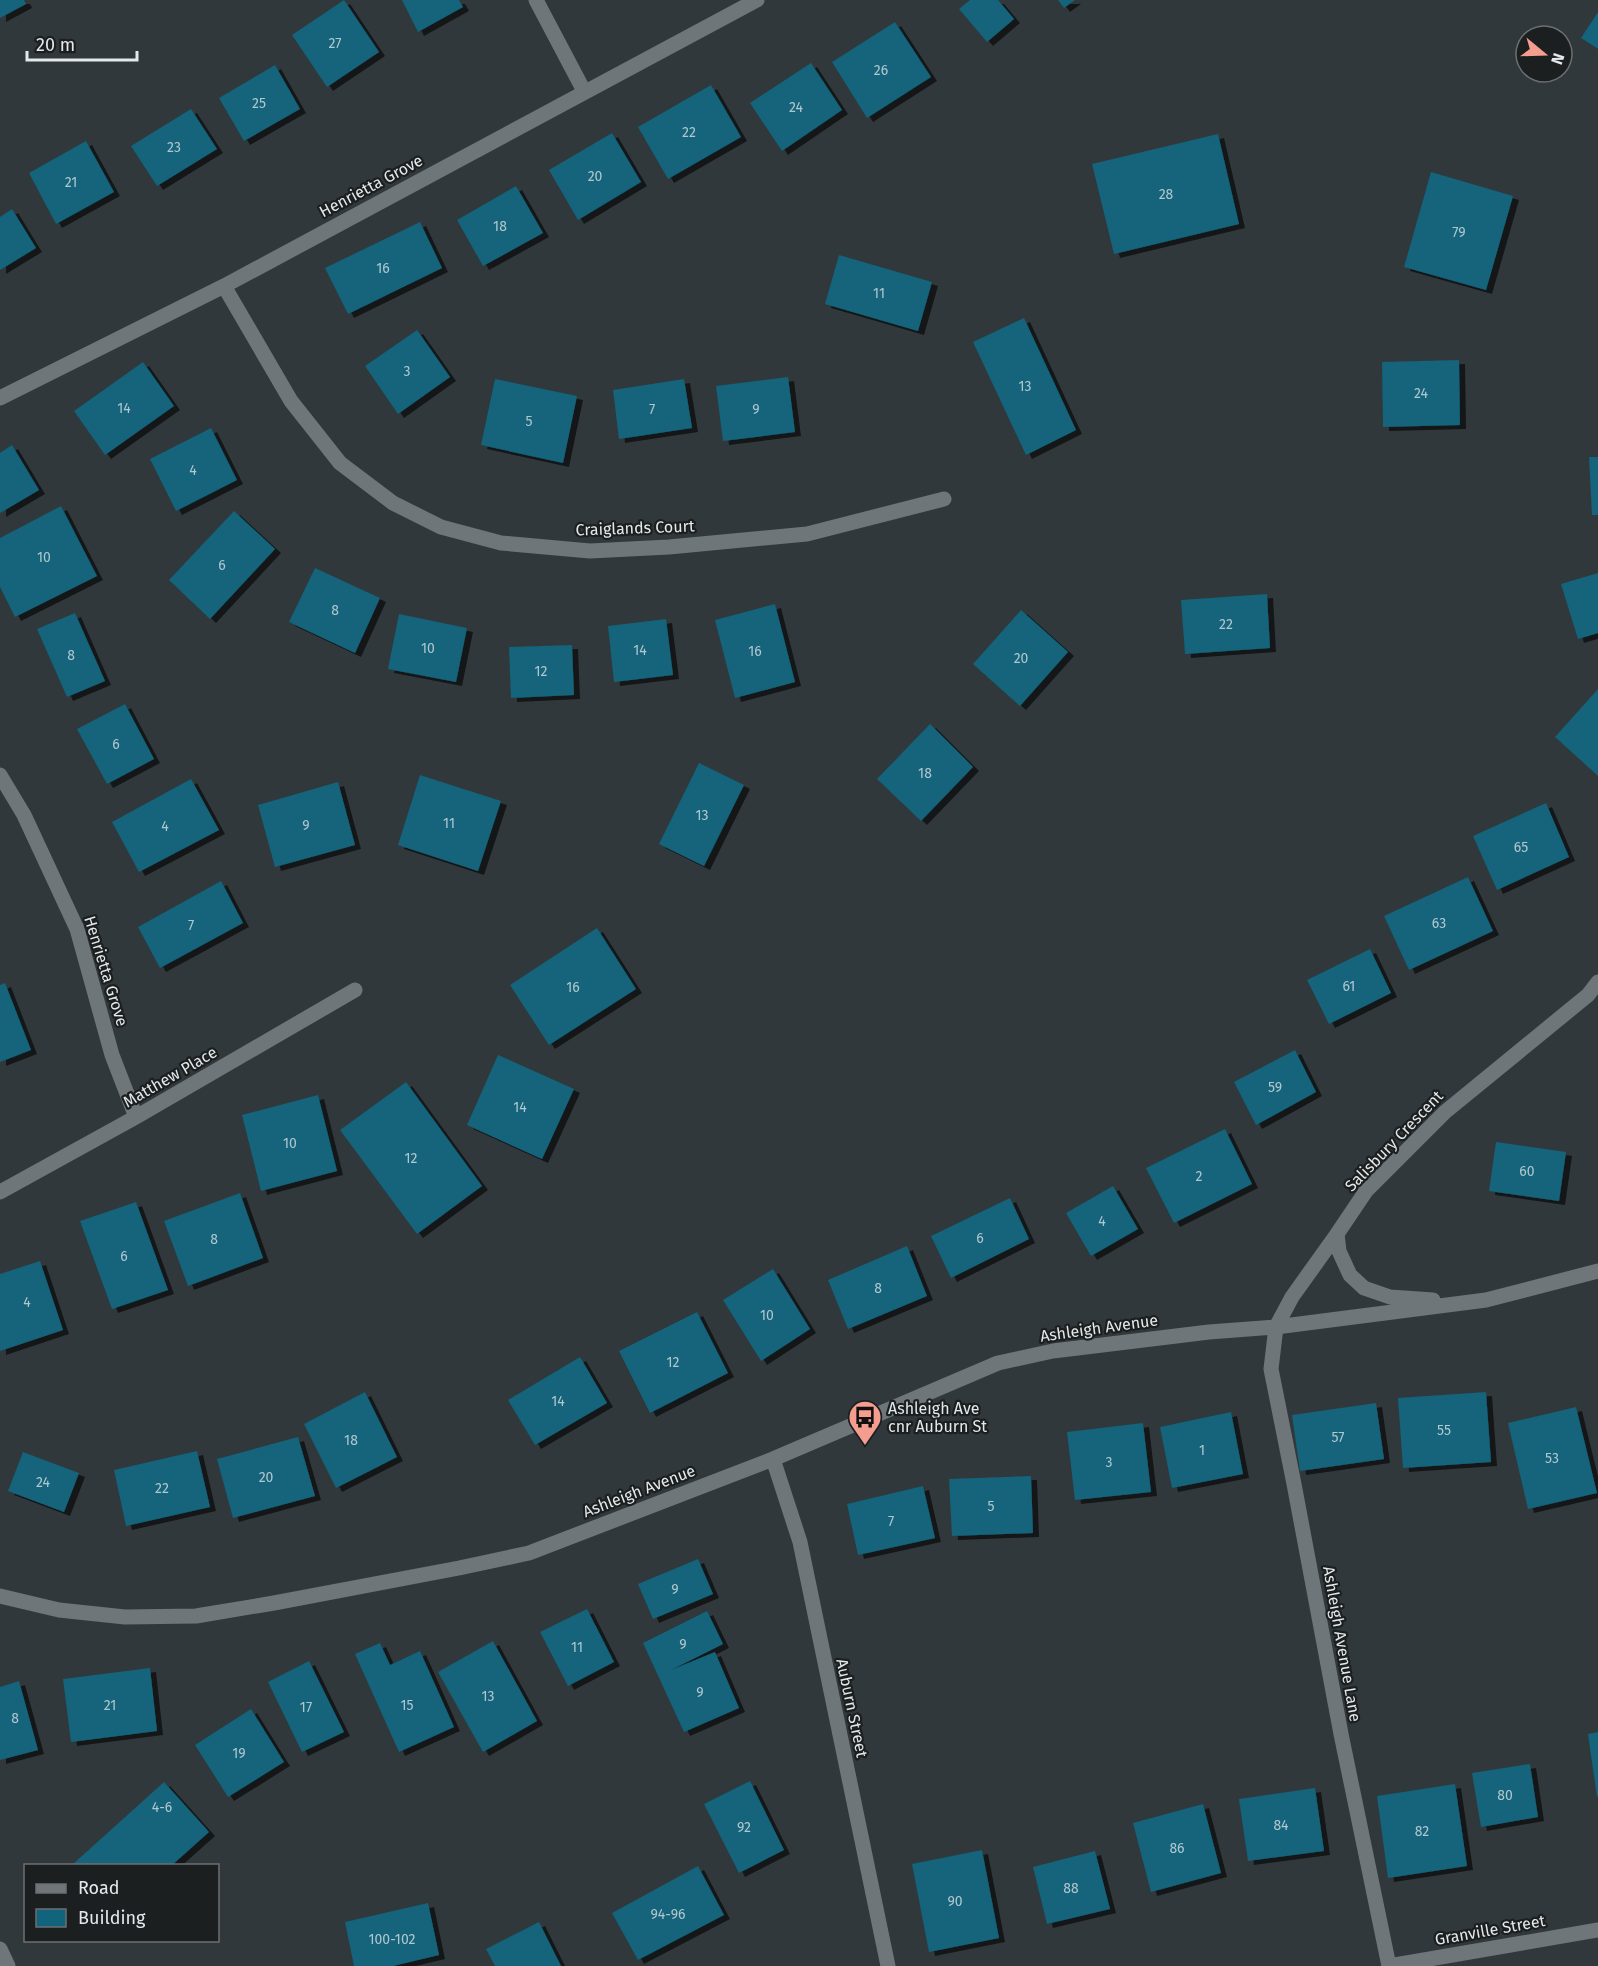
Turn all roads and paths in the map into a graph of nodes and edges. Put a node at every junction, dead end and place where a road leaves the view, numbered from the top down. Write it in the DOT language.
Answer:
graph roads {
  1 [pos="536,0"];
  2 [pos="757,0"];
  3 [pos="584,91"];
  4 [pos="224,286"];
  5 [pos="0,398"];
  6 [pos="945,500"];
  7 [pos="0,775"];
  8 [pos="1598,982"];
  9 [pos="356,990"];
  10 [pos="136,1117"];
  11 [pos="0,1192"];
  12 [pos="1337,1234"];
  13 [pos="1598,1271"];
  14 [pos="1486,1300"];
  15 [pos="1276,1327"];
  16 [pos="773,1459"];
  17 [pos="0,1596"];
  18 [pos="1598,1930"];
  19 [pos="0,1949"];
  20 [pos="8,1966"];
  21 [pos="888,1966"];
  22 [pos="1389,1966"];
  1 -- 3 [label="street"];
  2 -- 3 [label="street, Henrietta Grove"];
  3 -- 4 [label="street, Henrietta Grove"];
  4 -- 5 [label="street, Henrietta Grove"];
  4 -- 6 [label="street, Craiglands Court"];
  7 -- 10 [label="street, Henrietta Grove"];
  8 -- 12 [label="street, Salisbury Crescent"];
  9 -- 10 [label="street, Matthew Place"];
  10 -- 11 [label="street, Matthew Place"];
  12 -- 14 [label="street"];
  12 -- 15 [label="street, Salisbury Crescent"];
  13 -- 14 [label="street"];
  14 -- 15 [label="street"];
  15 -- 16 [label="street, Ashleigh Avenue"];
  15 -- 22 [label="street, Ashleigh Avenue Lane"];
  16 -- 17 [label="street, Ashleigh Avenue"];
  16 -- 21 [label="street, Auburn Street"];
  18 -- 22 [label="street, Granville Street"];
  19 -- 20 [label="street"];
}
